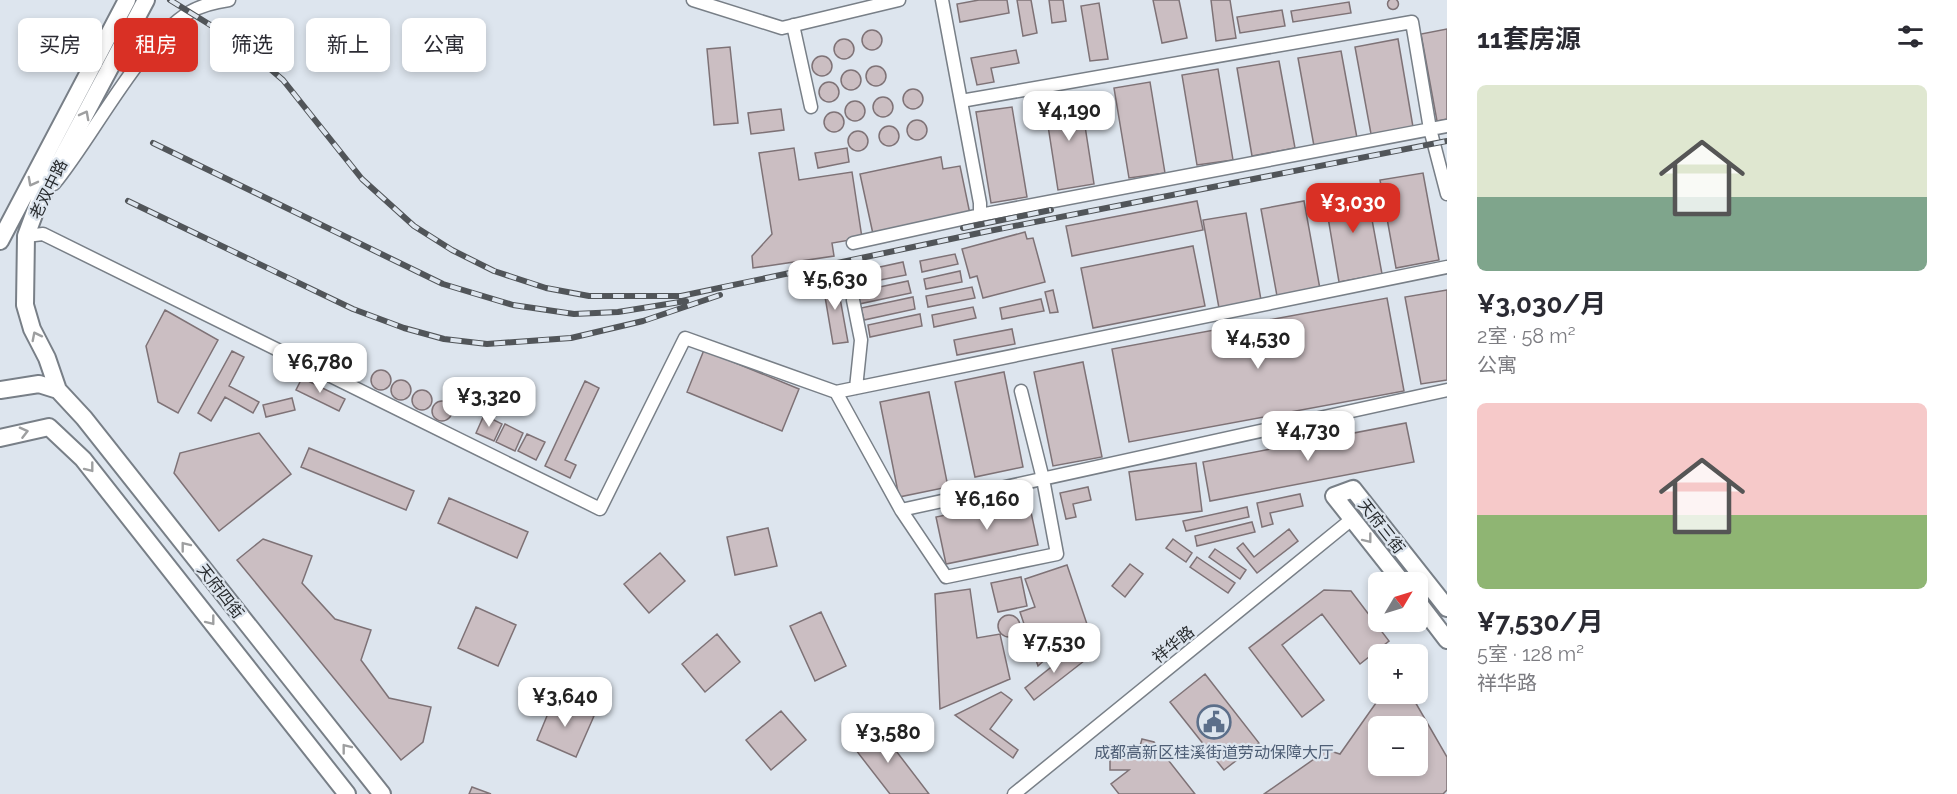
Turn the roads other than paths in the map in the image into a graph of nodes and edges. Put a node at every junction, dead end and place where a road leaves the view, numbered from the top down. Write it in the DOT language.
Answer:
graph roads {
  1 [pos="127,0"];
  2 [pos="146,0"];
  3 [pos="229,0"];
  4 [pos="693,0"];
  5 [pos="899,0"];
  6 [pos="942,0"];
  7 [pos="793,25"];
  8 [pos="961,101"];
  9 [pos="811,107"];
  10 [pos="1447,126"];
  11 [pos="1430,129"];
  12 [pos="1447,194"];
  13 [pos="39,201"];
  14 [pos="980,215"];
  15 [pos="26,236"];
  16 [pos="0,241"];
  17 [pos="853,243"];
  18 [pos="1447,267"];
  19 [pos="853,300"];
  20 [pos="856,388"];
  21 [pos="0,390"];
  22 [pos="58,390"];
  23 [pos="1447,390"];
  24 [pos="1022,391"];
  25 [pos="836,392"];
  26 [pos="0,438"];
  27 [pos="1043,479"];
  28 [pos="901,510"];
  29 [pos="1352,519"];
  30 [pos="1394,572"];
  31 [pos="1447,609"];
  32 [pos="1428,615"];
  33 [pos="1447,640"];
  34 [pos="1021,792"];
  35 [pos="347,794"];
  36 [pos="382,794"];
  1 -- 16 [label="main road, 老双中路, one-way"];
  13 -- 2 [label="main road, 老双中路, one-way"];
  3 -- 13 [label="street"];
  4 -- 7 [label="street"];
  5 -- 7 [label="street"];
  6 -- 8 [label="street"];
  7 -- 9 [label="street"];
  8 -- 11 [label="street"];
  8 -- 14 [label="street"];
  10 -- 11 [label="street"];
  11 -- 12 [label="street"];
  11 -- 14 [label="street"];
  13 -- 15 [label="main road, 老双中路"];
  14 -- 17 [label="street"];
  22 -- 15 [label="main road, 老双中路, one-way"];
  15 -- 25 [label="street"];
  18 -- 20 [label="street"];
  19 -- 20 [label="street"];
  20 -- 25 [label="street"];
  21 -- 22 [label="main road"];
  36 -- 22 [label="main road, 天府四街, one-way"];
  23 -- 27 [label="street"];
  24 -- 27 [label="street"];
  25 -- 28 [label="street"];
  26 -- 35 [label="main road, 天府四街, one-way"];
  27 -- 28 [label="street"];
  27 -- 28 [label="street"];
  29 -- 30 [label="main road, 天府三街, one-way"];
  29 -- 31 [label="main road, 天府三街"];
  29 -- 34 [label="street, 祥华路"];
  32 -- 33 [label="main road"];
}
